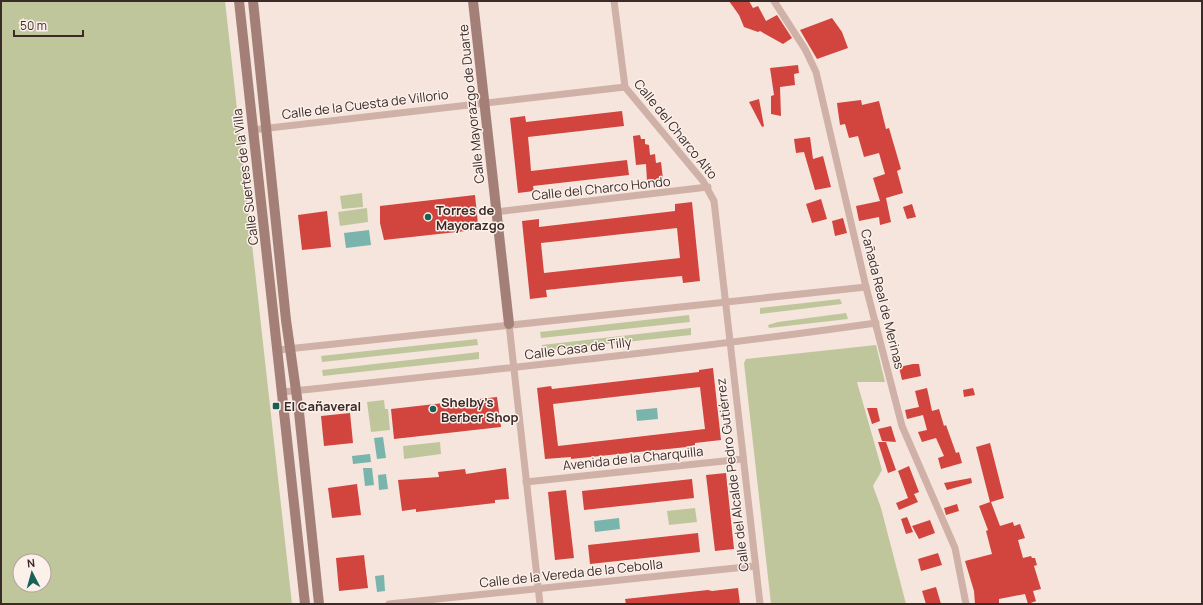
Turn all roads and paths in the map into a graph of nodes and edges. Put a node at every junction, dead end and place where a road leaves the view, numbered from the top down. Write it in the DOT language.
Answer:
graph roads {
  1 [pos="239,1"];
  2 [pos="253,1"];
  3 [pos="473,1"];
  4 [pos="614,1"];
  5 [pos="774,1"];
  6 [pos="625,87"];
  7 [pos="484,103"];
  8 [pos="266,128"];
  9 [pos="252,130"];
  10 [pos="708,187"];
  11 [pos="496,212"];
  12 [pos="866,287"];
  13 [pos="726,302"];
  14 [pos="876,323"];
  15 [pos="509,324"];
  16 [pos="730,342"];
  17 [pos="291,348"];
  18 [pos="278,350"];
  19 [pos="513,367"];
  20 [pos="296,390"];
  21 [pos="282,392"];
  22 [pos="743,458"];
  23 [pos="526,482"];
  24 [pos="755,566"];
  25 [pos="538,588"];
  26 [pos="305,604"];
  27 [pos="319,604"];
  28 [pos="389,604"];
  29 [pos="540,604"];
  30 [pos="760,604"];
  31 [pos="966,604"];
  1 -- 9 [label="main road, Calle Suertes de la Villa"];
  2 -- 8 [label="main road, Calle Suertes de la Villa"];
  3 -- 7 [label="main road, Calle Mayorazgo de Duarte"];
  4 -- 6 [label="street, Calle del Charco Alto"];
  5 -- 12 [label="street, Cañada Real de Merinas"];
  6 -- 7 [label="street, Calle de la Cuesta de Villorio"];
  6 -- 10 [label="street, Calle del Charco Alto"];
  7 -- 8 [label="street, Calle de la Cuesta de Villorio"];
  7 -- 11 [label="main road, Calle Mayorazgo de Duarte"];
  8 -- 9 [label="street, Calle de la Cuesta de Villorio"];
  8 -- 17 [label="main road, Calle Suertes de la Villa"];
  9 -- 18 [label="main road, Calle Suertes de la Villa"];
  10 -- 11 [label="street, Calle del Charco Hondo"];
  10 -- 13 [label="street, Calle del Charco Alto"];
  11 -- 15 [label="main road, Calle Mayorazgo de Duarte"];
  12 -- 13 [label="street"];
  12 -- 14 [label="street, Cañada Real de Merinas"];
  13 -- 15 [label="street"];
  13 -- 16 [label="street, Calle del Charco Alto"];
  14 -- 16 [label="street, Calle Casa de Tilly"];
  14 -- 31 [label="street, Cañada Real de Merinas"];
  15 -- 17 [label="street"];
  15 -- 19 [label="street"];
  16 -- 19 [label="street, Calle Casa de Tilly"];
  16 -- 22 [label="street, Calle del Alcalde Pedro Gutiérrez"];
  17 -- 18 [label="street"];
  17 -- 20 [label="main road, Calle Suertes de la Villa"];
  18 -- 21 [label="main road, Calle Suertes de la Villa"];
  19 -- 20 [label="street, Calle Casa de Tilly"];
  19 -- 23 [label="street"];
  20 -- 21 [label="street, Calle Casa de Tilly"];
  20 -- 27 [label="main road, Calle Suertes de la Villa"];
  21 -- 26 [label="main road, Calle Suertes de la Villa"];
  22 -- 23 [label="street, Avenida de la Charquilla"];
  22 -- 24 [label="street, Calle del Alcalde Pedro Gutiérrez"];
  23 -- 25 [label="street"];
  24 -- 25 [label="street, Calle de la Vereda de la Cebolla"];
  24 -- 30 [label="street, Calle del Alcalde Pedro Gutiérrez"];
  25 -- 28 [label="street, Calle de la Vereda de la Cebolla"];
  25 -- 29 [label="street"];
}
